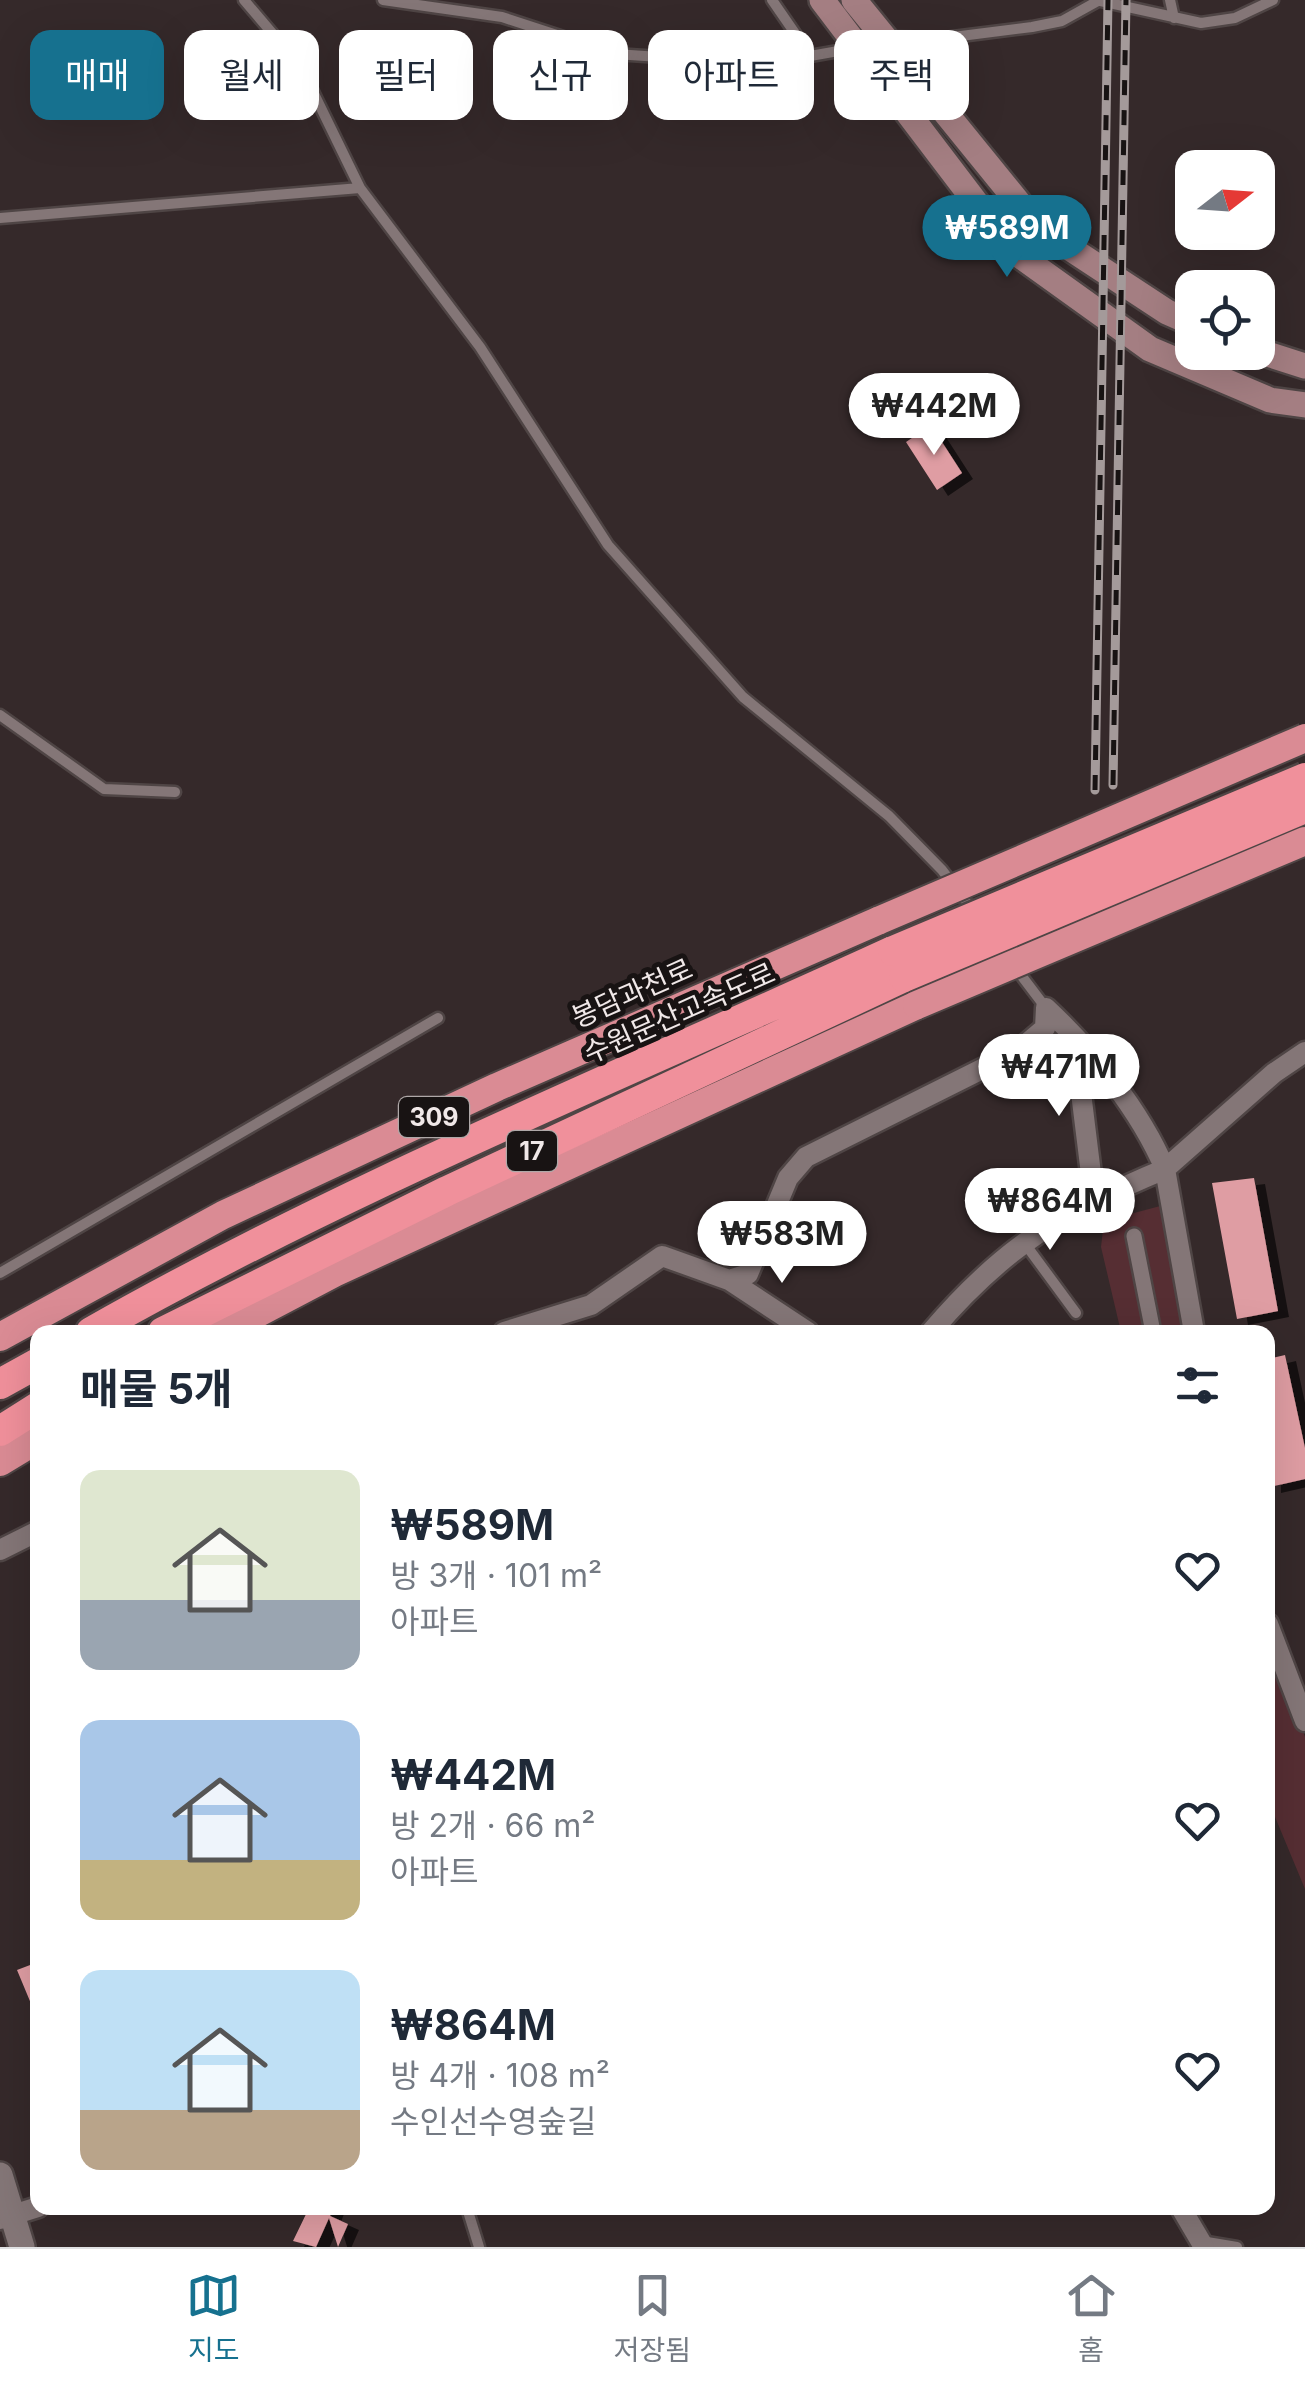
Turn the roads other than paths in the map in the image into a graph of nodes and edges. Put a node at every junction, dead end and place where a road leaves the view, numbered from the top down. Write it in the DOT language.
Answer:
graph roads {
  1 [pos="244,0"];
  2 [pos="383,0"];
  3 [pos="772,0"];
  4 [pos="822,0"];
  5 [pos="854,0"];
  6 [pos="1097,0"];
  7 [pos="1170,0"];
  8 [pos="1274,0"];
  9 [pos="1174,18"];
  10 [pos="793,30"];
  11 [pos="858,30"];
  12 [pos="867,30"];
  13 [pos="969,35"];
  14 [pos="648,56"];
  15 [pos="924,120"];
  16 [pos="942,120"];
  17 [pos="360,188"];
  18 [pos="0,218"];
  19 [pos="1175,316"];
  20 [pos="1275,356"];
  21 [pos="1305,366"];
  22 [pos="1305,405"];
  23 [pos="0,715"];
  24 [pos="1305,738"];
  25 [pos="1305,778"];
  26 [pos="175,792"];
  27 [pos="1305,808"];
  28 [pos="1305,841"];
  29 [pos="898,964"];
  30 [pos="1046,1008"];
  31 [pos="438,1018"];
  32 [pos="1074,1034"];
  33 [pos="1305,1052"];
  34 [pos="1165,1168"];
  35 [pos="1094,1198"];
  36 [pos="1134,1236"];
  37 [pos="1023,1240"];
  38 [pos="0,1273"];
  39 [pos="729,1280"];
  40 [pos="1076,1314"];
  41 [pos="104,1325"];
  42 [pos="177,1325"];
  43 [pos="235,1325"];
  44 [pos="527,1325"];
  45 [pos="780,1325"];
  46 [pos="937,1325"];
  47 [pos="1152,1325"];
  48 [pos="1193,1325"];
  49 [pos="0,1338"];
  50 [pos="30,1367"];
  51 [pos="0,1384"];
  52 [pos="30,1412"];
  53 [pos="0,1432"];
  54 [pos="30,1443"];
  55 [pos="0,1462"];
  56 [pos="30,1535"];
  57 [pos="0,1550"];
  58 [pos="1275,1642"];
  59 [pos="1305,1721"];
  60 [pos="0,2175"];
  61 [pos="469,2215"];
  62 [pos="1186,2215"];
  63 [pos="6,2217"];
  64 [pos="1202,2244"];
  65 [pos="22,2247"];
  66 [pos="479,2247"];
  67 [pos="1237,2247"];
  1 -- 17 [label="lane"];
  2 -- 14 [label="lane"];
  3 -- 10 [label="lane"];
  4 -- 11 [label="main road"];
  5 -- 12 [label="main road"];
  6 -- 9 [label="lane"];
  6 -- 13 [label="lane"];
  7 -- 9 [label="lane"];
  8 -- 9 [label="lane"];
  15 -- 22 [label="main road"];
  16 -- 19 [label="main road"];
  17 -- 18 [label="lane"];
  17 -- 30 [label="lane"];
  20 -- 21 [label="main road"];
  23 -- 26 [label="lane"];
  24 -- 49 [label="highway, 봉담과천로 / 309, bridge"];
  25 -- 29 [label="highway, 수원문산고속도로 / 17, bridge"];
  27 -- 29 [label="highway, 수원문산고속도로 / 17, bridge"];
  28 -- 43 [label="highway, bridge"];
  29 -- 41 [label="highway, 수원문산고속도로 / 17"];
  29 -- 42 [label="highway, 수원문산고속도로 / 17"];
  30 -- 32 [label="street"];
  30 -- 39 [label="street"];
  31 -- 38 [label="lane"];
  32 -- 34 [label="street"];
  32 -- 35 [label="street"];
  33 -- 34 [label="street"];
  34 -- 35 [label="street"];
  34 -- 48 [label="street"];
  35 -- 37 [label="street"];
  36 -- 47 [label="street"];
  37 -- 40 [label="lane"];
  37 -- 46 [label="street"];
  39 -- 44 [label="street"];
  39 -- 45 [label="street"];
  50 -- 51 [label="highway"];
  52 -- 53 [label="highway"];
  54 -- 55 [label="highway"];
  56 -- 57 [label="street"];
  58 -- 59 [label="street"];
  60 -- 63 [label="street"];
  61 -- 66 [label="lane"];
  62 -- 64 [label="street"];
  63 -- 65 [label="street"];
  64 -- 67 [label="lane"];
}
